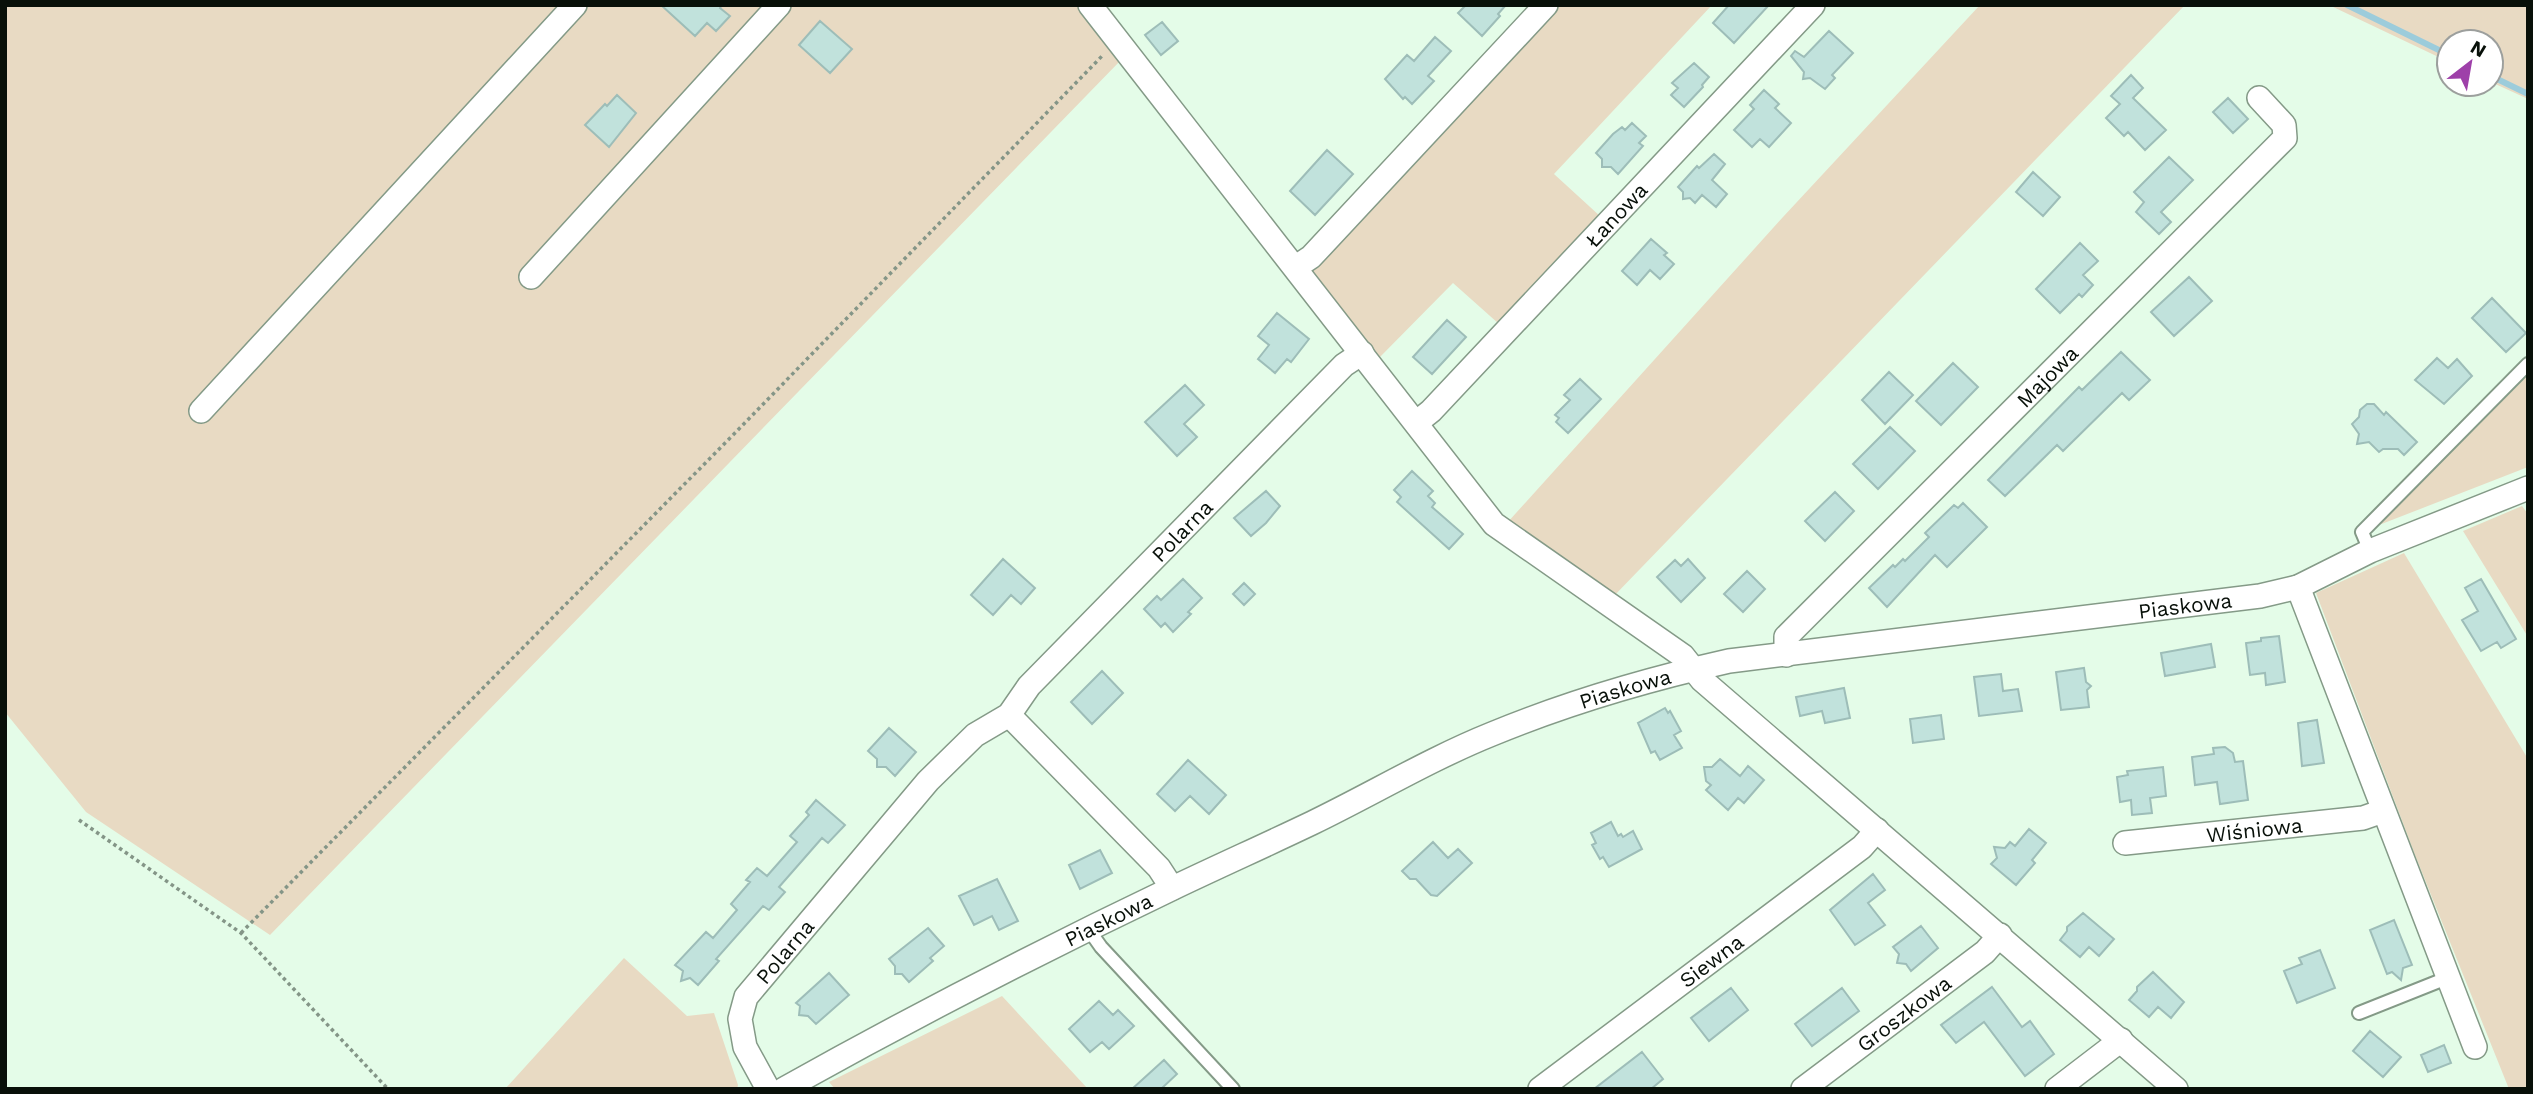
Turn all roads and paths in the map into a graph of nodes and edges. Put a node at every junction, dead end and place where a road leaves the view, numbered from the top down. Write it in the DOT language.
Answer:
graph roads {
  1 [pos="575,5"];
  2 [pos="779,5"];
  3 [pos="1090,5"];
  4 [pos="1546,5"];
  5 [pos="1813,5"];
  6 [pos="1120,43"];
  7 [pos="2259,98"];
  8 [pos="1296,267"];
  9 [pos="531,277"];
  10 [pos="1362,353"];
  11 [pos="2528,365"];
  12 [pos="201,411"];
  13 [pos="1416,423"];
  14 [pos="2528,488"];
  15 [pos="2370,551"];
  16 [pos="2298,587"];
  17 [pos="1786,654"];
  18 [pos="1693,669"];
  19 [pos="1009,715"];
  20 [pos="2383,811"];
  21 [pos="79,820"];
  22 [pos="1877,831"];
  23 [pos="2125,843"];
  24 [pos="1172,888"];
  25 [pos="1089,930"];
  26 [pos="241,933"];
  27 [pos="2000,935"];
  28 [pos="2447,978"];
  29 [pos="2359,1013"];
  30 [pos="2121,1040"];
  31 [pos="2475,1047"];
  32 [pos="388,1089"];
  33 [pos="768,1089"];
  34 [pos="784,1089"];
  35 [pos="1233,1089"];
  36 [pos="1540,1089"];
  37 [pos="1803,1089"];
  38 [pos="2057,1089"];
  39 [pos="2176,1089"];
  1 -- 12 [label="street"];
  2 -- 9 [label="street"];
  3 -- 6 [label="street"];
  4 -- 8 [label="street"];
  5 -- 13 [label="street, Łanowa"];
  6 -- 8 [label="street"];
  6 -- 26 [label="path"];
  7 -- 17 [label="street, Majowa"];
  8 -- 10 [label="street"];
  10 -- 13 [label="street"];
  10 -- 19 [label="street, Polarna"];
  11 -- 15 [label="lane"];
  13 -- 18 [label="street"];
  14 -- 15 [label="street, Piaskowa"];
  15 -- 16 [label="street, Piaskowa"];
  16 -- 17 [label="street, Piaskowa"];
  16 -- 20 [label="street"];
  17 -- 18 [label="street, Piaskowa"];
  18 -- 22 [label="street"];
  18 -- 24 [label="street, Piaskowa"];
  19 -- 24 [label="street"];
  19 -- 33 [label="street, Polarna"];
  20 -- 23 [label="street, Wiśniowa"];
  20 -- 28 [label="street"];
  21 -- 26 [label="path"];
  22 -- 27 [label="street"];
  22 -- 36 [label="street, Siewna"];
  24 -- 25 [label="street, Piaskowa"];
  25 -- 34 [label="street, Piaskowa"];
  25 -- 35 [label="lane"];
  26 -- 32 [label="path"];
  27 -- 30 [label="street"];
  27 -- 37 [label="street, Groszkowa"];
  28 -- 29 [label="lane"];
  28 -- 31 [label="street"];
  30 -- 38 [label="street"];
  30 -- 39 [label="street"];
}
